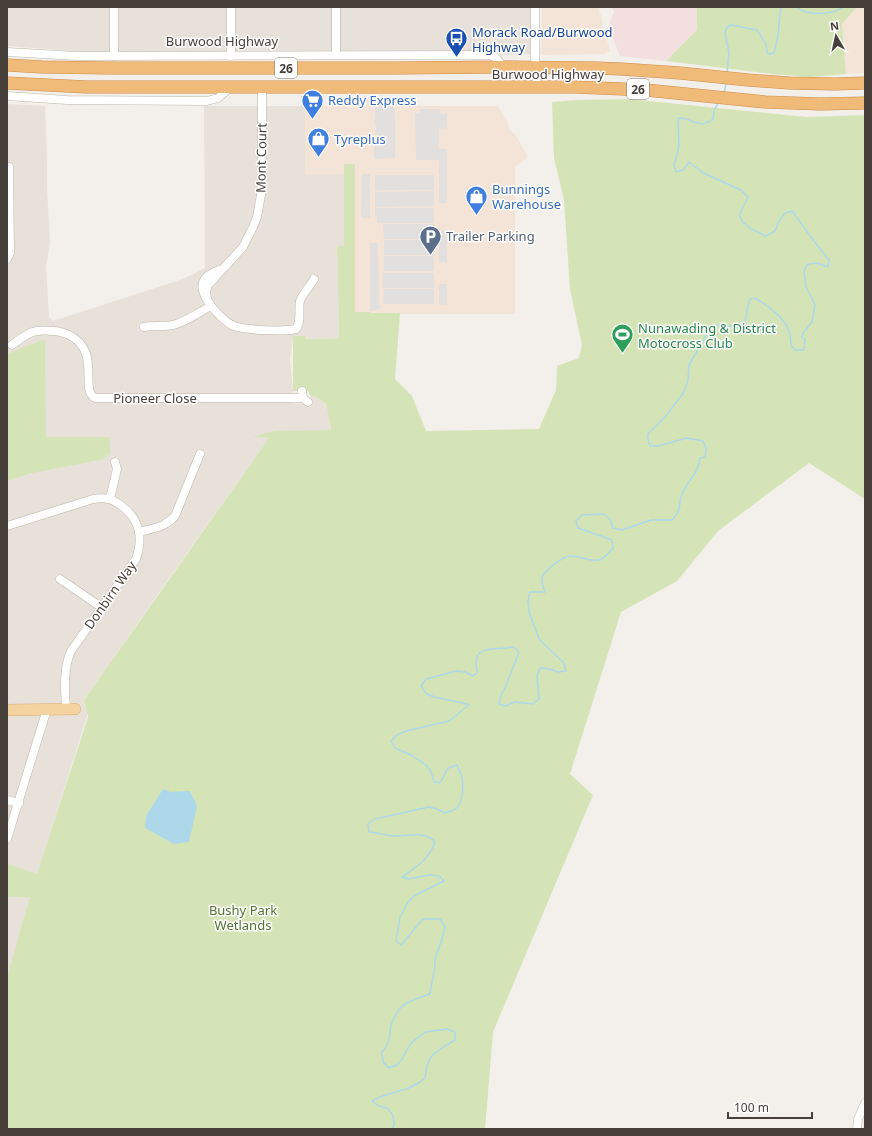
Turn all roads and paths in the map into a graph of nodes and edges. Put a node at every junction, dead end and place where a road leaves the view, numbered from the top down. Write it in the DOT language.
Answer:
graph roads {
  1 [pos="114,7"];
  2 [pos="232,7"];
  3 [pos="336,7"];
  4 [pos="535,7"];
  5 [pos="7,52"];
  6 [pos="167,55"];
  7 [pos="336,55"];
  8 [pos="114,56"];
  9 [pos="231,56"];
  10 [pos="7,65"];
  11 [pos="503,67"];
  12 [pos="536,67"];
  13 [pos="168,68"];
  14 [pos="7,83"];
  15 [pos="865,83"];
  16 [pos="87,87"];
  17 [pos="231,88"];
  18 [pos="262,88"];
  19 [pos="537,88"];
  20 [pos="7,96"];
  21 [pos="103,100"];
  22 [pos="865,103"];
  23 [pos="9,167"];
  24 [pos="7,259"];
  25 [pos="312,286"];
  26 [pos="209,302"];
  27 [pos="144,327"];
  28 [pos="10,346"];
  29 [pos="304,397"];
  30 [pos="200,454"];
  31 [pos="115,462"];
  32 [pos="110,499"];
  33 [pos="7,526"];
  34 [pos="139,532"];
  35 [pos="60,579"];
  36 [pos="101,607"];
  37 [pos="43,709"];
  38 [pos="70,709"];
  39 [pos="7,710"];
  40 [pos="7,800"];
  41 [pos="19,803"];
  42 [pos="7,839"];
  43 [pos="865,1103"];
  44 [pos="857,1129"];
  1 -- 8 [label="street"];
  2 -- 9 [label="street"];
  3 -- 7 [label="street"];
  4 -- 12 [label="street"];
  5 -- 8 [label="street, Burwood Highway"];
  6 -- 8 [label="street, Burwood Highway"];
  6 -- 9 [label="street, Burwood Highway"];
  6 -- 13 [label="street"];
  7 -- 9 [label="street, Burwood Highway"];
  7 -- 11 [label="street, Burwood Highway"];
  10 -- 13 [label="highway, Burwood Highway / 26"];
  11 -- 12 [label="highway, Burwood Highway / 26"];
  11 -- 13 [label="highway, Burwood Highway / 26"];
  12 -- 15 [label="highway, Burwood Highway / 26"];
  12 -- 19 [label="street"];
  14 -- 16 [label="highway, Burwood Highway / 26"];
  16 -- 17 [label="highway, Burwood Highway / 26"];
  16 -- 21 [label="street"];
  17 -- 18 [label="highway, Burwood Highway / 26"];
  17 -- 21 [label="street"];
  18 -- 19 [label="highway, Burwood Highway / 26"];
  18 -- 26 [label="street, Mont Court"];
  19 -- 22 [label="highway, Burwood Highway / 26"];
  20 -- 21 [label="street"];
  23 -- 24 [label="street"];
  25 -- 26 [label="street"];
  26 -- 27 [label="street"];
  28 -- 29 [label="street, Pioneer Close"];
  30 -- 34 [label="street"];
  31 -- 32 [label="street"];
  32 -- 33 [label="street"];
  32 -- 34 [label="street"];
  34 -- 36 [label="street, Donbirn Way"];
  35 -- 36 [label="street"];
  36 -- 38 [label="street, Donbirn Way"];
  37 -- 38 [label="main road"];
  37 -- 39 [label="main road"];
  37 -- 41 [label="street"];
  40 -- 41 [label="street"];
  41 -- 42 [label="street"];
  43 -- 44 [label="street"];
}
